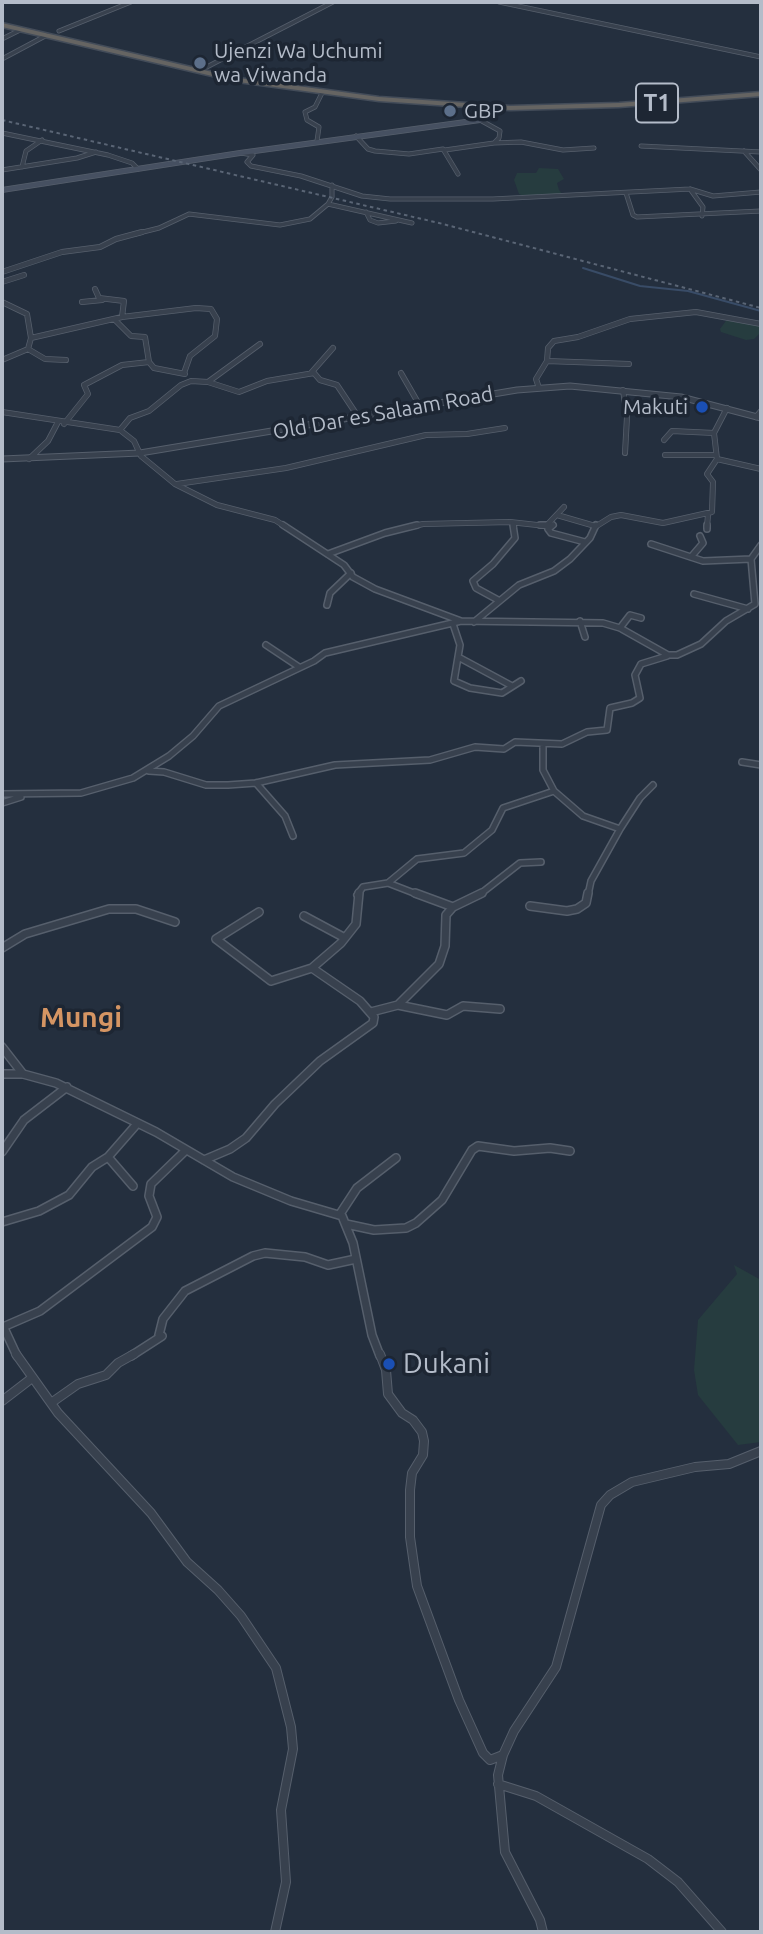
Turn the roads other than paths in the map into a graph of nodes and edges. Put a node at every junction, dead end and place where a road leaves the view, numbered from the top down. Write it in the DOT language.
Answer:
graph roads {
  1 [pos="131,2"];
  2 [pos="333,2"];
  3 [pos="499,2"];
  4 [pos="2,25"];
  5 [pos="20,30"];
  6 [pos="60,32"];
  7 [pos="47,35"];
  8 [pos="2,39"];
  9 [pos="761,57"];
  10 [pos="2,59"];
  11 [pos="199,71"];
  12 [pos="322,93"];
  13 [pos="761,94"];
  14 [pos="494,106"];
  15 [pos="480,120"];
  16 [pos="2,133"];
  17 [pos="356,136"];
  18 [pos="43,140"];
  19 [pos="317,141"];
  20 [pos="494,143"];
  21 [pos="640,146"];
  22 [pos="594,148"];
  23 [pos="445,150"];
  24 [pos="744,151"];
  25 [pos="97,152"];
  26 [pos="761,152"];
  27 [pos="240,153"];
  28 [pos="22,167"];
  29 [pos="138,169"];
  30 [pos="2,170"];
  31 [pos="761,170"];
  32 [pos="458,174"];
  33 [pos="332,185"];
  34 [pos="690,189"];
  35 [pos="2,190"];
  36 [pos="761,192"];
  37 [pos="626,193"];
  38 [pos="328,204"];
  39 [pos="761,211"];
  40 [pos="366,212"];
  41 [pos="702,216"];
  42 [pos="398,220"];
  43 [pos="412,223"];
  44 [pos="2,272"];
  45 [pos="24,275"];
  46 [pos="2,282"];
  47 [pos="95,289"];
  48 [pos="104,300"];
  49 [pos="2,302"];
  50 [pos="82,302"];
  51 [pos="122,317"];
  52 [pos="114,318"];
  53 [pos="761,324"];
  54 [pos="31,338"];
  55 [pos="544,341"];
  56 [pos="260,344"];
  57 [pos="333,348"];
  58 [pos="548,348"];
  59 [pos="28,349"];
  60 [pos="2,360"];
  61 [pos="66,360"];
  62 [pos="547,361"];
  63 [pos="149,362"];
  64 [pos="629,364"];
  65 [pos="184,373"];
  66 [pos="310,373"];
  67 [pos="401,373"];
  68 [pos="191,381"];
  69 [pos="208,382"];
  70 [pos="539,388"];
  71 [pos="623,390"];
  72 [pos="420,406"];
  73 [pos="727,408"];
  74 [pos="2,412"];
  75 [pos="760,415"];
  76 [pos="359,418"];
  77 [pos="61,423"];
  78 [pos="505,428"];
  79 [pos="120,430"];
  80 [pos="714,433"];
  81 [pos="664,440"];
  82 [pos="140,453"];
  83 [pos="625,453"];
  84 [pos="665,455"];
  85 [pos="716,457"];
  86 [pos="2,459"];
  87 [pos="28,460"];
  88 [pos="761,469"];
  89 [pos="177,484"];
  90 [pos="564,507"];
  91 [pos="557,515"];
  92 [pos="708,515"];
  93 [pos="513,523"];
  94 [pos="554,523"];
  95 [pos="595,526"];
  96 [pos="706,529"];
  97 [pos="700,536"];
  98 [pos="585,542"];
  99 [pos="651,544"];
  100 [pos="761,545"];
  101 [pos="328,554"];
  102 [pos="691,557"];
  103 [pos="751,559"];
  104 [pos="351,573"];
  105 [pos="694,594"];
  106 [pos="498,600"];
  107 [pos="327,605"];
  108 [pos="750,607"];
  109 [pos="761,609"];
  110 [pos="641,618"];
  111 [pos="461,621"];
  112 [pos="580,621"];
  113 [pos="474,622"];
  114 [pos="453,624"];
  115 [pos="620,628"];
  116 [pos="586,637"];
  117 [pos="266,645"];
  118 [pos="668,655"];
  119 [pos="460,658"];
  120 [pos="299,667"];
  121 [pos="522,681"];
  122 [pos="512,686"];
  123 [pos="543,744"];
  124 [pos="742,762"];
  125 [pos="761,765"];
  126 [pos="149,771"];
  127 [pos="256,783"];
  128 [pos="653,785"];
  129 [pos="554,791"];
  130 [pos="2,794"];
  131 [pos="26,795"];
  132 [pos="2,803"];
  133 [pos="620,829"];
  134 [pos="293,836"];
  135 [pos="541,862"];
  136 [pos="388,883"];
  137 [pos="530,906"];
  138 [pos="453,907"];
  139 [pos="259,912"];
  140 [pos="304,916"];
  141 [pos="175,922"];
  142 [pos="345,938"];
  143 [pos="2,948"];
  144 [pos="312,968"];
  145 [pos="398,1004"];
  146 [pos="500,1009"];
  147 [pos="372,1012"];
  148 [pos="2,1047"];
  149 [pos="2,1074"];
  150 [pos="23,1074"];
  151 [pos="67,1087"];
  152 [pos="136,1125"];
  153 [pos="185,1150"];
  154 [pos="570,1151"];
  155 [pos="2,1152"];
  156 [pos="108,1157"];
  157 [pos="396,1158"];
  158 [pos="204,1160"];
  159 [pos="133,1186"];
  160 [pos="340,1214"];
  161 [pos="2,1222"];
  162 [pos="346,1224"];
  163 [pos="356,1259"];
  164 [pos="3,1327"];
  165 [pos="32,1378"];
  166 [pos="2,1401"];
  167 [pos="51,1403"];
  168 [pos="761,1451"];
  169 [pos="503,1755"];
  170 [pos="498,1784"];
  171 [pos="275,1932"];
  172 [pos="543,1932"];
  173 [pos="722,1932"];
  1 -- 6 [label="street"];
  2 -- 11 [label="street"];
  3 -- 9 [label="street"];
  4 -- 5 [label="highway, T1"];
  5 -- 7 [label="highway, T1"];
  5 -- 8 [label="street"];
  7 -- 10 [label="street"];
  7 -- 11 [label="highway, T1"];
  11 -- 12 [label="highway, T1"];
  12 -- 14 [label="highway, T1"];
  12 -- 19 [label="street"];
  13 -- 14 [label="highway, T1"];
  14 -- 15 [label="main road"];
  15 -- 17 [label="main road"];
  15 -- 20 [label="street"];
  16 -- 18 [label="street"];
  17 -- 19 [label="main road"];
  17 -- 23 [label="street"];
  18 -- 25 [label="street"];
  18 -- 28 [label="street"];
  19 -- 27 [label="main road"];
  20 -- 22 [label="street"];
  20 -- 23 [label="street"];
  21 -- 24 [label="street"];
  23 -- 32 [label="street"];
  24 -- 26 [label="street"];
  24 -- 31 [label="street"];
  25 -- 28 [label="street"];
  25 -- 29 [label="street"];
  27 -- 29 [label="main road"];
  27 -- 33 [label="street"];
  28 -- 30 [label="street"];
  29 -- 35 [label="main road"];
  33 -- 37 [label="street"];
  33 -- 38 [label="street"];
  34 -- 36 [label="street"];
  34 -- 37 [label="street"];
  34 -- 41 [label="street"];
  37 -- 41 [label="street"];
  38 -- 40 [label="street"];
  38 -- 44 [label="street"];
  39 -- 41 [label="street"];
  40 -- 42 [label="street"];
  40 -- 42 [label="street"];
  42 -- 43 [label="street"];
  45 -- 46 [label="street"];
  47 -- 48 [label="street"];
  48 -- 50 [label="street"];
  48 -- 51 [label="street"];
  49 -- 54 [label="street"];
  51 -- 52 [label="street"];
  51 -- 65 [label="street"];
  52 -- 54 [label="street"];
  52 -- 63 [label="street"];
  53 -- 58 [label="street"];
  54 -- 59 [label="street"];
  55 -- 58 [label="street"];
  56 -- 69 [label="street"];
  57 -- 66 [label="street"];
  58 -- 62 [label="street"];
  59 -- 60 [label="street"];
  59 -- 61 [label="street"];
  62 -- 64 [label="street"];
  62 -- 70 [label="street"];
  63 -- 65 [label="street"];
  63 -- 77 [label="street"];
  65 -- 68 [label="street"];
  66 -- 69 [label="street"];
  66 -- 76 [label="street"];
  67 -- 72 [label="street"];
  68 -- 69 [label="street"];
  68 -- 79 [label="street"];
  70 -- 71 [label="street, Old Dar es Salaam Road"];
  70 -- 72 [label="street, Old Dar es Salaam Road"];
  71 -- 73 [label="street, Old Dar es Salaam Road"];
  71 -- 83 [label="street"];
  72 -- 76 [label="street, Old Dar es Salaam Road"];
  73 -- 75 [label="street, Old Dar es Salaam Road"];
  73 -- 80 [label="street"];
  74 -- 77 [label="street"];
  76 -- 82 [label="street, Old Dar es Salaam Road"];
  77 -- 79 [label="street"];
  77 -- 87 [label="street"];
  78 -- 89 [label="street"];
  79 -- 82 [label="street"];
  80 -- 81 [label="street"];
  80 -- 85 [label="street"];
  82 -- 87 [label="street, Old Dar es Salaam Road"];
  82 -- 89 [label="street"];
  84 -- 85 [label="street"];
  85 -- 88 [label="street"];
  85 -- 92 [label="street"];
  86 -- 87 [label="street, Old Dar es Salaam Road"];
  89 -- 101 [label="street"];
  90 -- 91 [label="street"];
  91 -- 93 [label="street"];
  91 -- 95 [label="street"];
  92 -- 95 [label="street"];
  92 -- 96 [label="street"];
  93 -- 101 [label="street"];
  93 -- 106 [label="street"];
  94 -- 98 [label="street"];
  95 -- 98 [label="street"];
  97 -- 102 [label="street"];
  98 -- 106 [label="street"];
  99 -- 102 [label="street"];
  100 -- 103 [label="street"];
  101 -- 104 [label="street"];
  102 -- 103 [label="street"];
  103 -- 108 [label="street"];
  104 -- 107 [label="street"];
  104 -- 111 [label="street"];
  105 -- 108 [label="street"];
  106 -- 113 [label="street"];
  108 -- 109 [label="street"];
  108 -- 118 [label="street"];
  110 -- 115 [label="street"];
  111 -- 113 [label="street"];
  111 -- 114 [label="street"];
  112 -- 113 [label="street"];
  112 -- 115 [label="street"];
  112 -- 116 [label="street"];
  114 -- 119 [label="street"];
  114 -- 120 [label="street"];
  115 -- 118 [label="street"];
  117 -- 120 [label="street"];
  118 -- 123 [label="street"];
  119 -- 122 [label="street"];
  119 -- 122 [label="street"];
  120 -- 126 [label="street"];
  121 -- 122 [label="street"];
  123 -- 127 [label="street"];
  123 -- 129 [label="street"];
  124 -- 125 [label="street"];
  126 -- 127 [label="street"];
  126 -- 131 [label="street"];
  127 -- 134 [label="street"];
  128 -- 133 [label="street"];
  129 -- 133 [label="street"];
  129 -- 136 [label="street"];
  130 -- 131 [label="street"];
  131 -- 132 [label="street"];
  133 -- 137 [label="street"];
  135 -- 138 [label="street"];
  136 -- 138 [label="street"];
  136 -- 142 [label="street"];
  138 -- 145 [label="street"];
  139 -- 144 [label="street"];
  140 -- 142 [label="street"];
  141 -- 143 [label="street"];
  142 -- 144 [label="street"];
  144 -- 147 [label="street"];
  145 -- 146 [label="street"];
  145 -- 147 [label="street"];
  147 -- 158 [label="street"];
  148 -- 150 [label="street"];
  149 -- 150 [label="street"];
  150 -- 151 [label="street"];
  151 -- 152 [label="street"];
  151 -- 155 [label="street"];
  152 -- 153 [label="street"];
  152 -- 156 [label="street"];
  153 -- 158 [label="street"];
  153 -- 164 [label="street"];
  154 -- 162 [label="street"];
  156 -- 159 [label="street"];
  156 -- 161 [label="street"];
  157 -- 160 [label="street"];
  158 -- 160 [label="street"];
  160 -- 162 [label="street"];
  162 -- 163 [label="street"];
  163 -- 167 [label="street"];
  163 -- 169 [label="street"];
  164 -- 165 [label="street"];
  165 -- 166 [label="street"];
  165 -- 167 [label="street"];
  167 -- 171 [label="street"];
  168 -- 169 [label="street"];
  169 -- 170 [label="street"];
  170 -- 172 [label="street"];
  170 -- 173 [label="street"];
}
